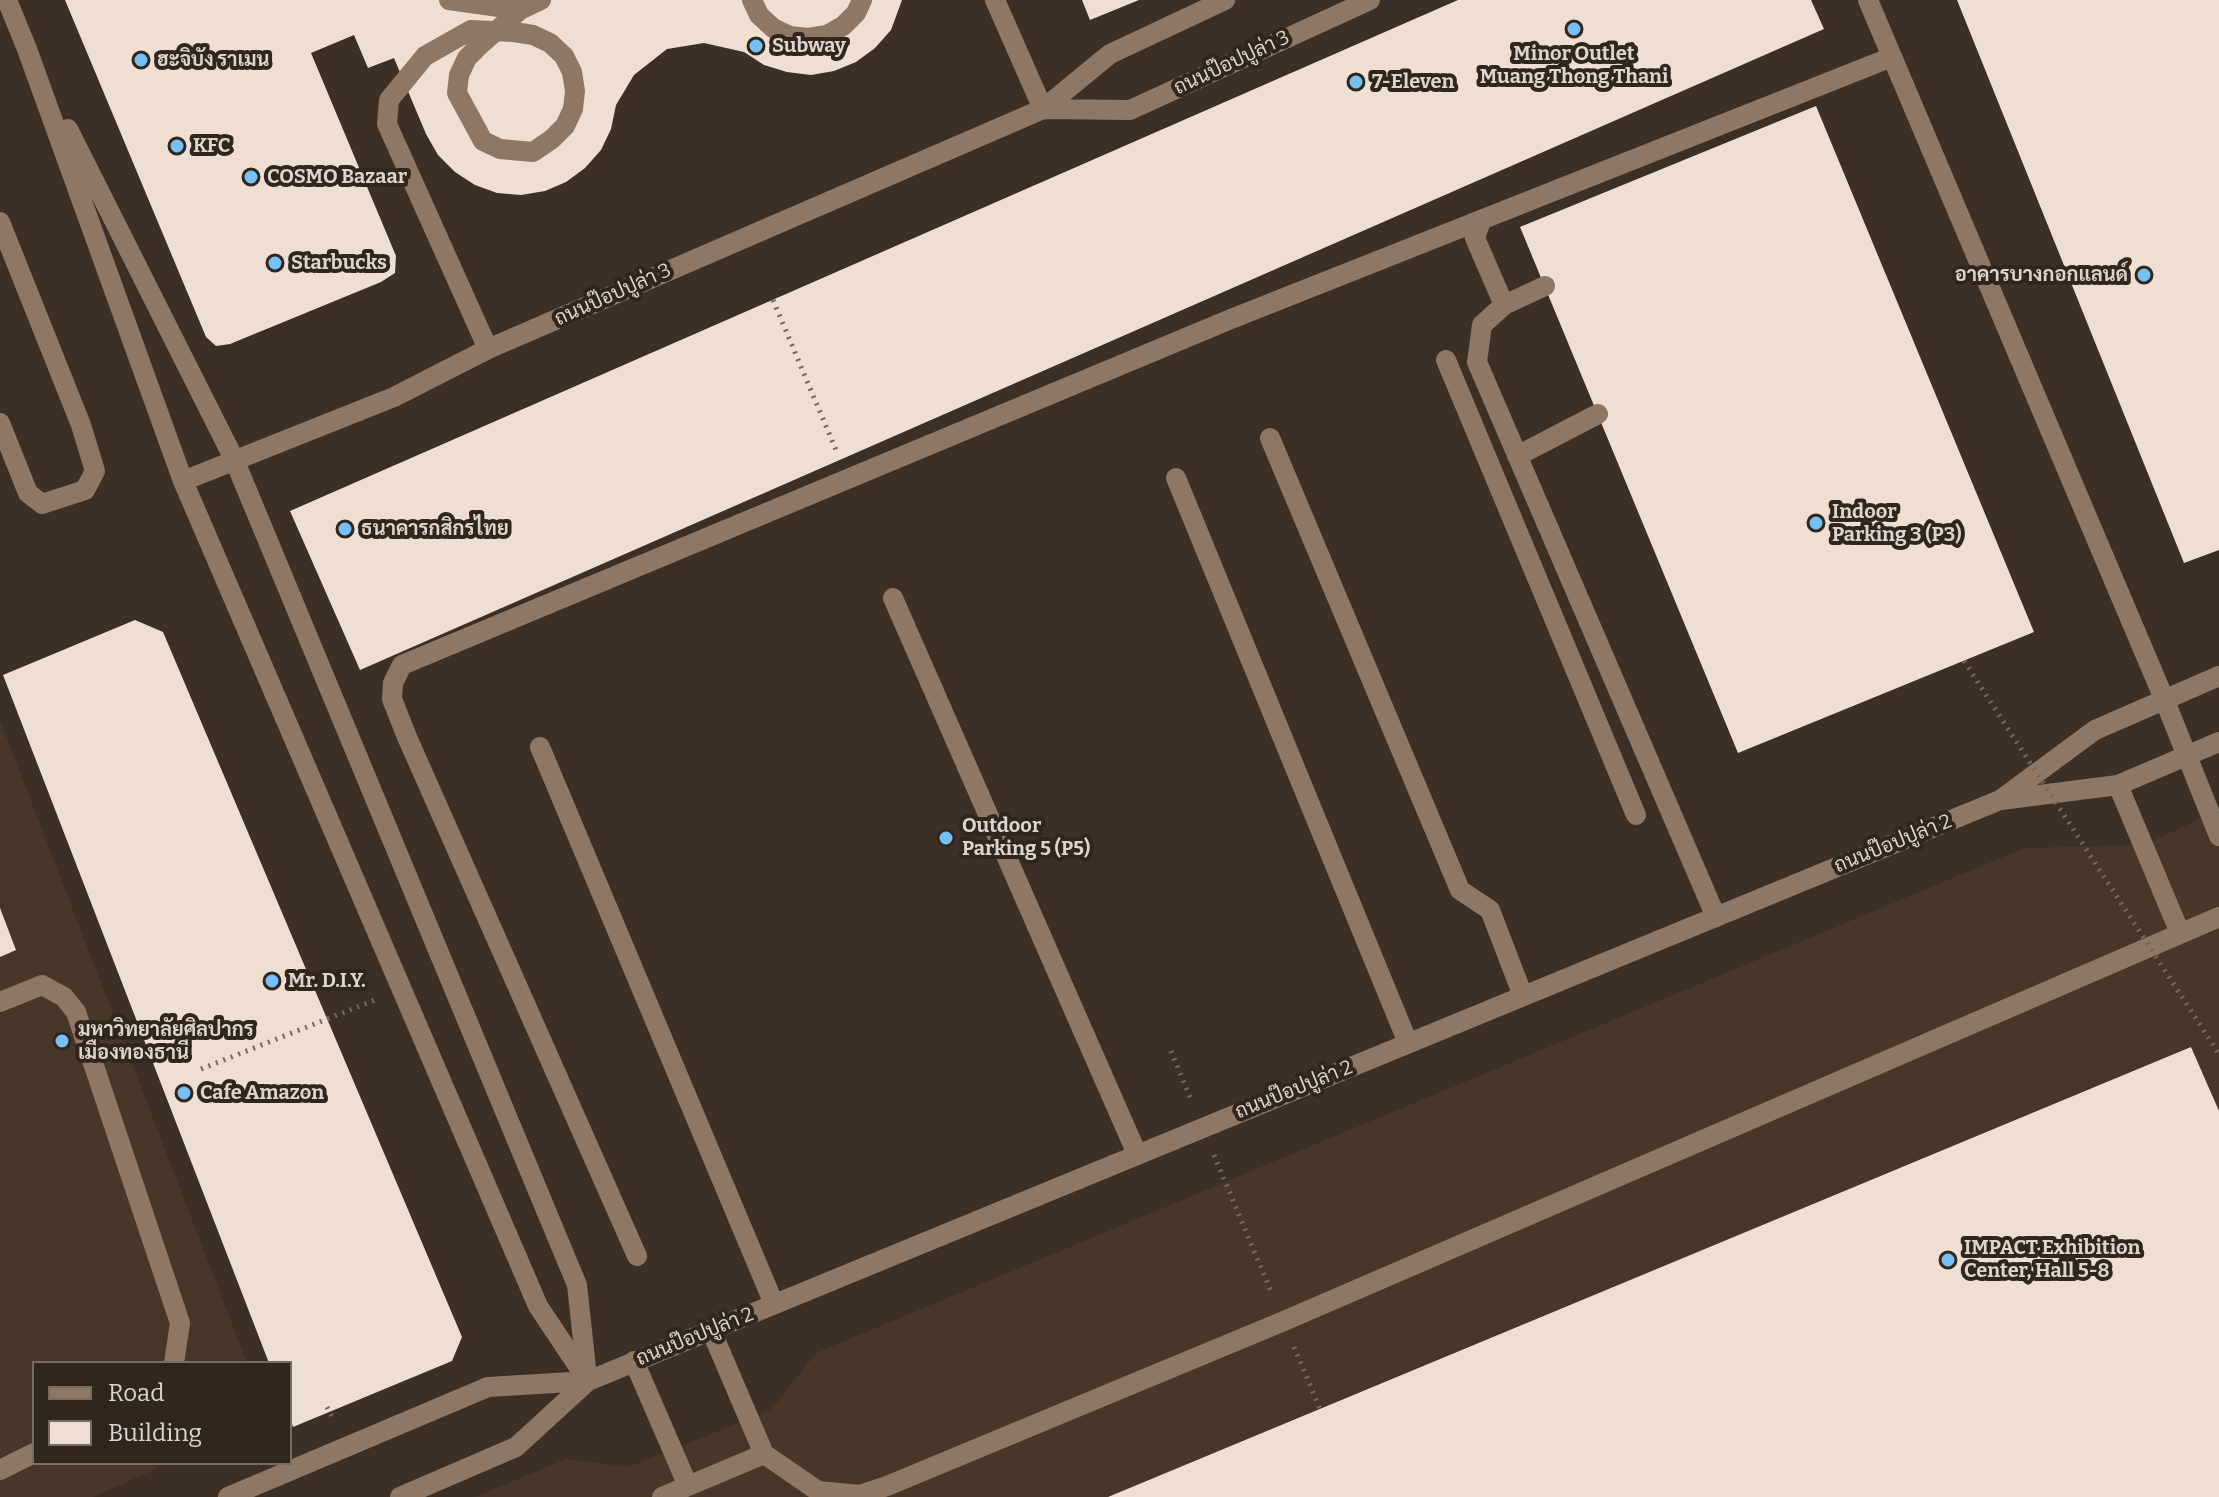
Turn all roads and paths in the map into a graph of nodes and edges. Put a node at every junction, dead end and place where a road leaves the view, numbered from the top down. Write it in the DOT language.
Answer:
graph roads {
  1 [pos="7,0"];
  2 [pos="449,0"];
  3 [pos="541,0"];
  4 [pos="752,0"];
  5 [pos="862,0"];
  6 [pos="995,0"];
  7 [pos="1225,0"];
  8 [pos="1370,0"];
  9 [pos="1868,0"];
  10 [pos="518,5"];
  11 [pos="27,49"];
  12 [pos="1892,57"];
  13 [pos="1043,109"];
  14 [pos="1481,221"];
  15 [pos="0,222"];
  16 [pos="1545,286"];
  17 [pos="773,300"];
  18 [pos="1504,305"];
  19 [pos="488,349"];
  20 [pos="1446,360"];
  21 [pos="1598,414"];
  22 [pos="0,423"];
  23 [pos="1270,438"];
  24 [pos="1517,456"];
  25 [pos="234,459"];
  26 [pos="840,459"];
  27 [pos="1176,478"];
  28 [pos="183,481"];
  29 [pos="893,598"];
  30 [pos="1964,661"];
  31 [pos="2219,676"];
  32 [pos="2165,701"];
  33 [pos="2219,742"];
  34 [pos="540,747"];
  35 [pos="2187,757"];
  36 [pos="2118,785"];
  37 [pos="2000,800"];
  38 [pos="1636,815"];
  39 [pos="2219,836"];
  40 [pos="1716,917"];
  41 [pos="2219,917"];
  42 [pos="2180,933"];
  43 [pos="402,989"];
  44 [pos="1523,996"];
  45 [pos="0,1002"];
  46 [pos="1408,1043"];
  47 [pos="1171,1051"];
  48 [pos="2219,1054"];
  49 [pos="201,1069"];
  50 [pos="1202,1128"];
  51 [pos="1137,1154"];
  52 [pos="637,1256"];
  53 [pos="774,1304"];
  54 [pos="1284,1321"];
  55 [pos="711,1330"];
  56 [pos="174,1361"];
  57 [pos="634,1361"];
  58 [pos="588,1381"];
  59 [pos="1320,1409"];
  60 [pos="32,1454"];
  61 [pos="764,1454"];
  62 [pos="0,1470"];
  63 [pos="688,1486"];
  64 [pos="228,1497"];
  65 [pos="400,1497"];
  66 [pos="662,1497"];
  1 -- 11 [label="street"];
  2 -- 10 [label="street"];
  3 -- 10 [label="street"];
  4 -- 5 [label="street"];
  6 -- 13 [label="street"];
  7 -- 13 [label="street, ถนนป๊อปปูล่า 3"];
  8 -- 13 [label="street, ถนนป๊อปปูล่า 3"];
  9 -- 12 [label="street"];
  10 -- 19 [label="street"];
  11 -- 25 [label="street"];
  11 -- 28 [label="street"];
  12 -- 14 [label="street"];
  12 -- 32 [label="street"];
  13 -- 19 [label="street, ถนนป๊อปปูล่า 3"];
  14 -- 18 [label="street"];
  14 -- 52 [label="street"];
  15 -- 22 [label="street"];
  16 -- 18 [label="street"];
  17 -- 26 [label="path"];
  18 -- 24 [label="street"];
  19 -- 25 [label="street, ถนนป๊อปปูล่า 3"];
  20 -- 38 [label="street"];
  21 -- 24 [label="street"];
  23 -- 44 [label="street"];
  24 -- 40 [label="street"];
  25 -- 28 [label="street, ถนนป๊อปปูล่า 3"];
  25 -- 58 [label="street"];
  27 -- 46 [label="street"];
  28 -- 43 [label="street"];
  29 -- 51 [label="street"];
  30 -- 48 [label="path, bridge"];
  31 -- 32 [label="street, ถนนป๊อปปูล่า 2"];
  32 -- 35 [label="street"];
  32 -- 37 [label="street, ถนนป๊อปปูล่า 2"];
  33 -- 35 [label="street, ถนนป๊อปปูล่า 2"];
  34 -- 53 [label="street"];
  35 -- 36 [label="street, ถนนป๊อปปูล่า 2"];
  35 -- 39 [label="street"];
  36 -- 37 [label="street, ถนนป๊อปปูล่า 2"];
  36 -- 42 [label="street"];
  37 -- 40 [label="street, ถนนป๊อปปูล่า 2"];
  40 -- 44 [label="street, ถนนป๊อปปูล่า 2"];
  41 -- 42 [label="street"];
  42 -- 54 [label="street"];
  43 -- 49 [label="path"];
  43 -- 58 [label="street"];
  44 -- 46 [label="street, ถนนป๊อปปูล่า 2"];
  45 -- 56 [label="street"];
  46 -- 50 [label="street, ถนนป๊อปปูล่า 2"];
  47 -- 50 [label="path"];
  50 -- 51 [label="street, ถนนป๊อปปูล่า 2"];
  50 -- 54 [label="path"];
  51 -- 53 [label="street, ถนนป๊อปปูล่า 2"];
  53 -- 55 [label="street, ถนนป๊อปปูล่า 2"];
  54 -- 59 [label="path"];
  54 -- 61 [label="street"];
  55 -- 57 [label="street, ถนนป๊อปปูล่า 2"];
  55 -- 61 [label="street"];
  57 -- 58 [label="street, ถนนป๊อปปูล่า 2"];
  57 -- 63 [label="street"];
  58 -- 64 [label="street, ถนนป๊อปปูล่า 2"];
  58 -- 65 [label="street, ถนนป๊อปปูล่า 2"];
  60 -- 62 [label="street"];
  61 -- 63 [label="street"];
  63 -- 66 [label="street"];
}
